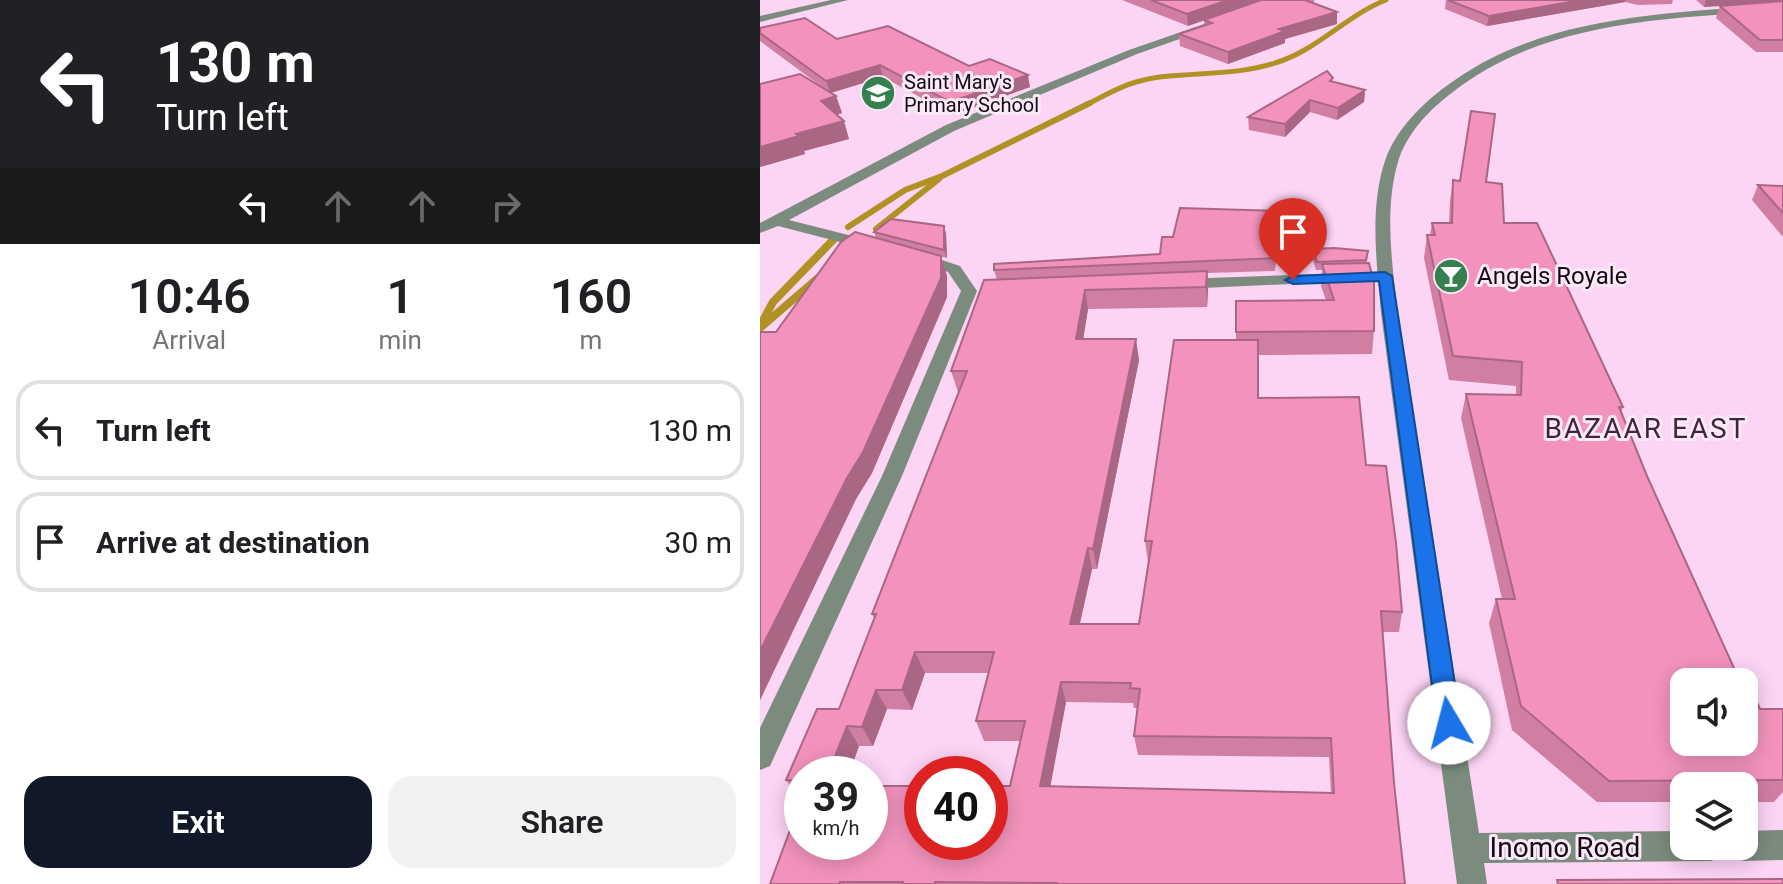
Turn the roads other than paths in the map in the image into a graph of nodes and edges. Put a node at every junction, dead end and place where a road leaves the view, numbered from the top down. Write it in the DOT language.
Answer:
graph roads {
  1 [pos="843,0"];
  2 [pos="1783,7"];
  3 [pos="760,19"];
  4 [pos="1216,23"];
  5 [pos="768,225"];
  6 [pos="1385,276"];
  7 [pos="1169,285"];
  8 [pos="760,757"];
  9 [pos="1783,845"];
  10 [pos="1670,846"];
  11 [pos="1758,846"];
  12 [pos="1466,848"];
  13 [pos="1472,884"];
  1 -- 3 [label="street"];
  2 -- 6 [label="street"];
  4 -- 5 [label="street"];
  5 -- 8 [label="street"];
  6 -- 7 [label="street"];
  6 -- 12 [label="street"];
  9 -- 11 [label="street"];
  10 -- 12 [label="street, Inomo Road"];
  12 -- 13 [label="street"];
}
